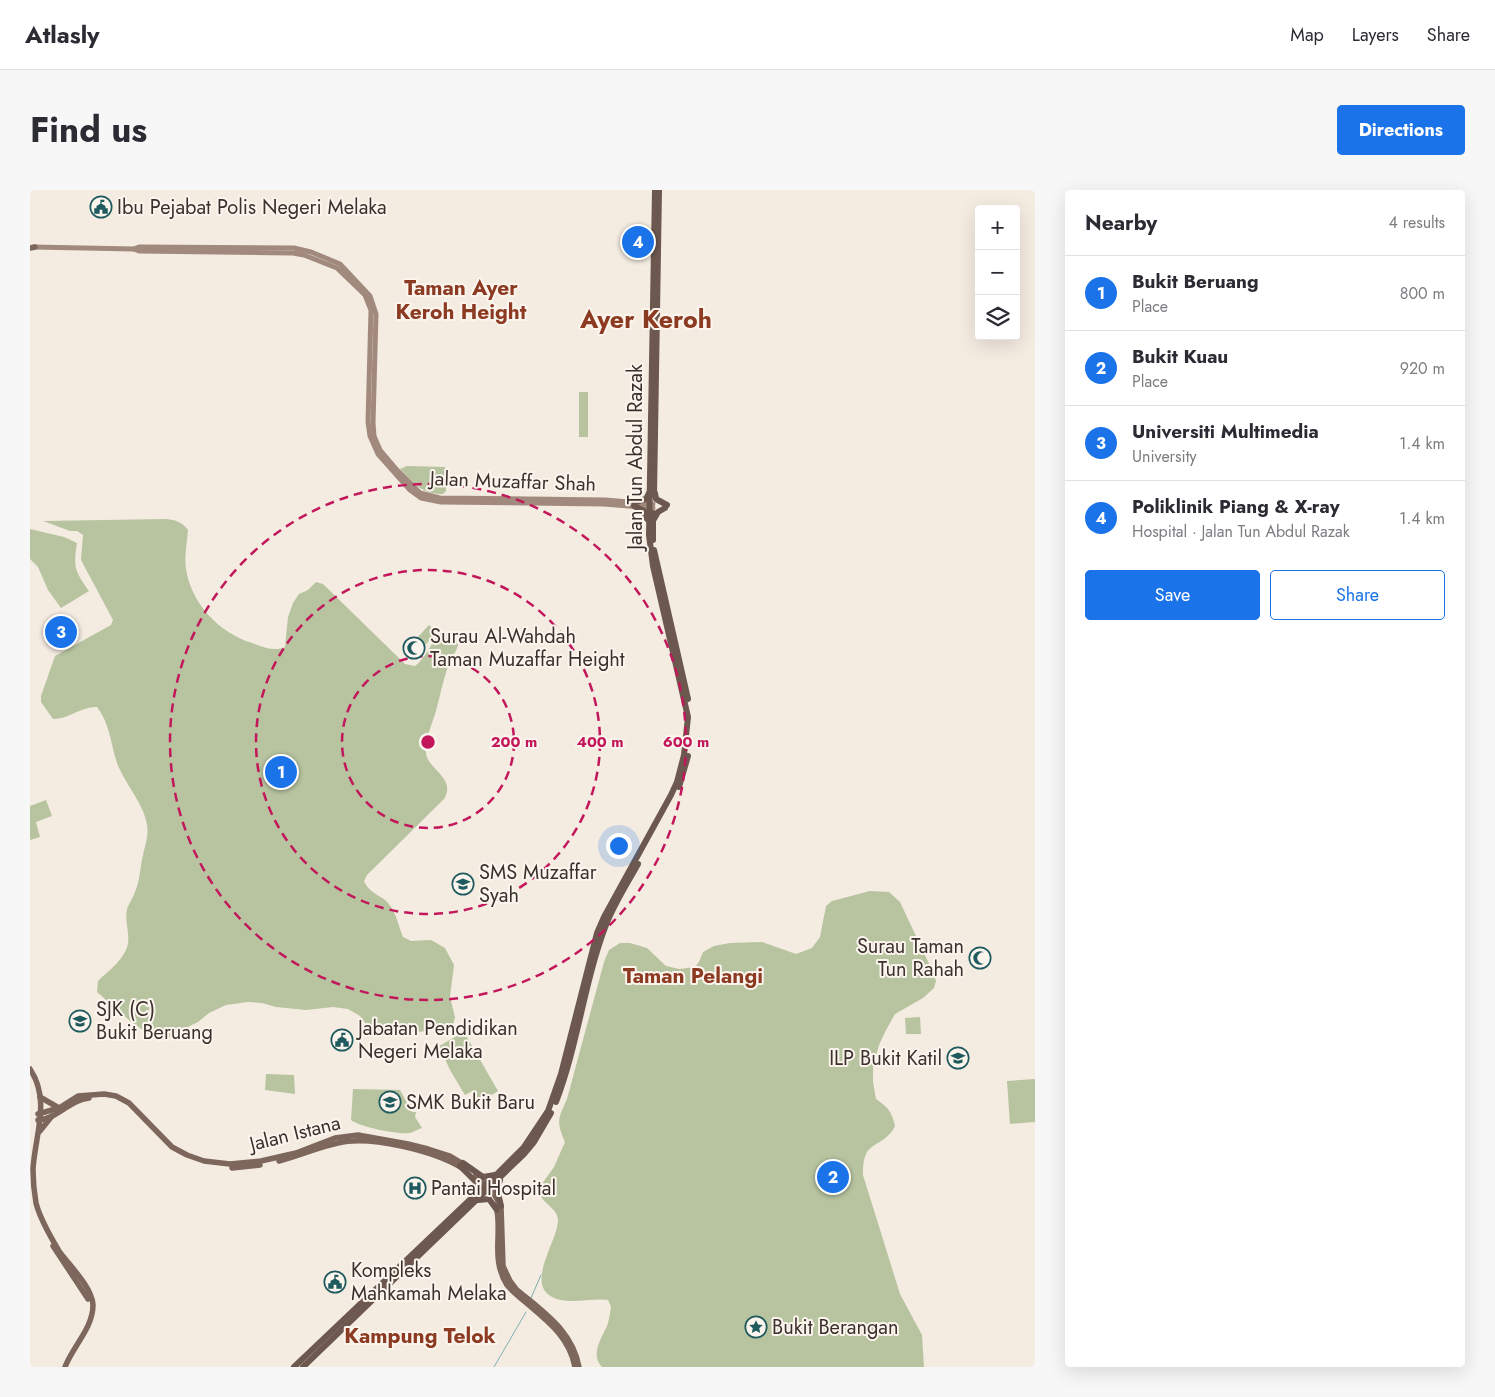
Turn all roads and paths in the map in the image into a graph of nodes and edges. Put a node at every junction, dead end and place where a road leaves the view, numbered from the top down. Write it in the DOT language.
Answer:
graph roads {
  1 [pos="655,190"];
  2 [pos="659,190"];
  3 [pos="31,247"];
  4 [pos="654,486"];
  5 [pos="649,493"];
  6 [pos="634,504"];
  7 [pos="651,506"];
  8 [pos="651,523"];
  9 [pos="30,1069"];
  10 [pos="30,1076"];
  11 [pos="40,1097"];
  12 [pos="59,1108"];
  13 [pos="52,1116"];
  14 [pos="39,1117"];
  15 [pos="40,1131"];
  16 [pos="351,1135"];
  17 [pos="373,1142"];
  18 [pos="329,1145"];
  19 [pos="461,1165"];
  20 [pos="30,1166"];
  21 [pos="499,1175"];
  22 [pos="30,1186"];
  23 [pos="487,1187"];
  24 [pos="478,1200"];
  25 [pos="499,1208"];
  26 [pos="449,1219"];
  27 [pos="64,1367"];
  28 [pos="294,1367"];
  29 [pos="303,1367"];
  30 [pos="574,1367"];
  31 [pos="579,1367"];
  1 -- 5 [label="highway, Jalan Tun Abdul Razak"];
  2 -- 4 [label="highway, Jalan Tun Abdul Razak"];
  3 -- 6 [label="main road, Jalan Muzaffar Shah"];
  4 -- 7 [label="highway, Jalan Tun Abdul Razak"];
  4 -- 8 [label="highway"];
  5 -- 6 [label="highway"];
  5 -- 7 [label="highway, Jalan Tun Abdul Razak"];
  6 -- 7 [label="main road, Jalan Muzaffar Shah"];
  6 -- 8 [label="highway"];
  7 -- 8 [label="highway, Jalan Tun Abdul Razak"];
  8 -- 21 [label="highway, Jalan Tun Abdul Razak"];
  9 -- 11 [label="main road"];
  10 -- 14 [label="main road"];
  11 -- 12 [label="main road"];
  11 -- 14 [label="main road"];
  12 -- 14 [label="main road, Jalan Istana"];
  12 -- 16 [label="main road, Jalan Istana"];
  13 -- 14 [label="main road, Jalan Istana"];
  13 -- 15 [label="main road"];
  13 -- 18 [label="main road, Jalan Istana"];
  14 -- 15 [label="main road"];
  14 -- 20 [label="main road"];
  15 -- 27 [label="main road"];
  16 -- 17 [label="main road"];
  16 -- 18 [label="main road"];
  16 -- 19 [label="main road, Jalan Istana"];
  17 -- 18 [label="main road, Jalan Istana"];
  17 -- 19 [label="main road, Jalan Istana"];
  19 -- 21 [label="highway"];
  19 -- 23 [label="main road, Jalan Istana"];
  19 -- 26 [label="highway"];
  21 -- 23 [label="highway, Jalan Tun Abdul Razak"];
  21 -- 25 [label="highway"];
  22 -- 27 [label="main road"];
  23 -- 24 [label="highway, Jalan Tun Abdul Razak"];
  23 -- 25 [label="main road, Jalan Istana"];
  23 -- 26 [label="highway, Jalan Tun Abdul Razak"];
  24 -- 25 [label="highway"];
  24 -- 29 [label="highway, Jalan Tun Abdul Razak"];
  25 -- 30 [label="main road"];
  25 -- 31 [label="main road"];
  26 -- 28 [label="highway, Jalan Tun Abdul Razak"];
}
